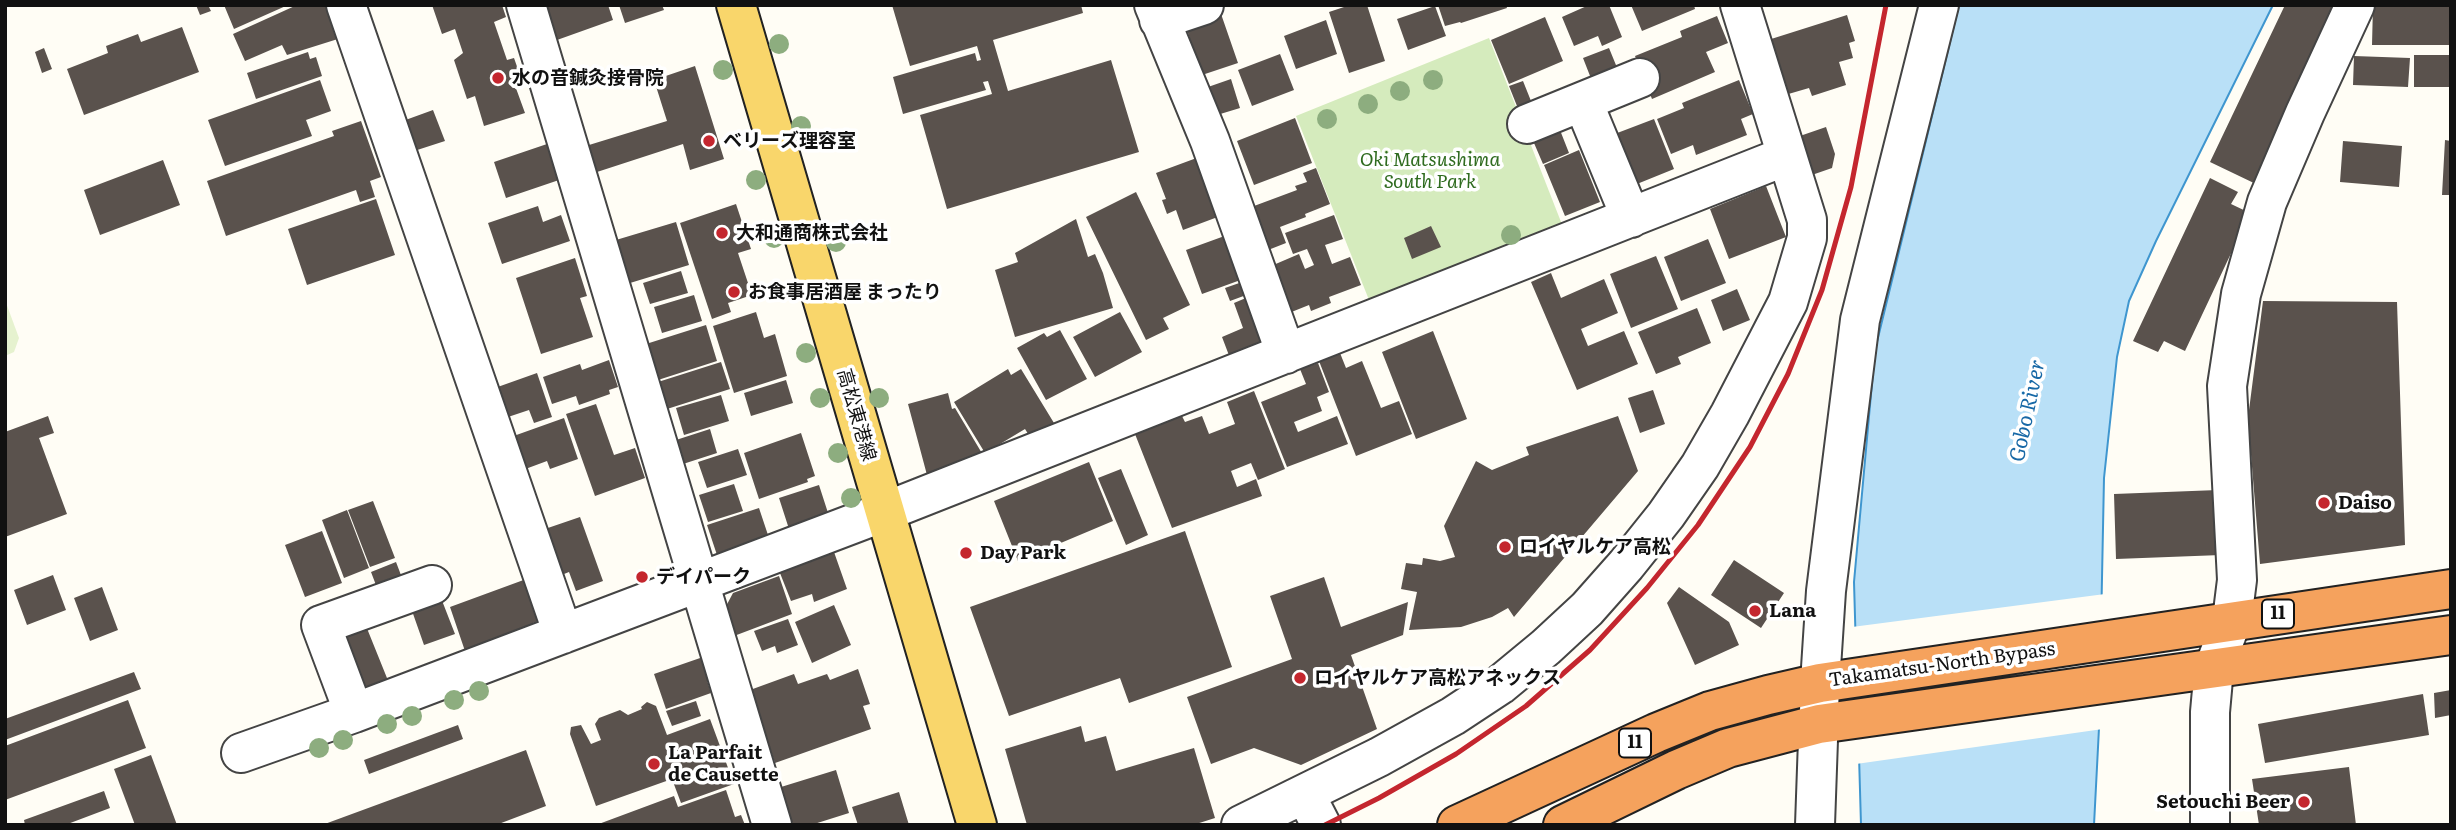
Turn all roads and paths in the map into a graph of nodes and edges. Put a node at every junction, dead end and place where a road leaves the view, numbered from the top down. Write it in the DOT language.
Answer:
graph roads {
  1 [pos="346,5"];
  2 [pos="526,5"];
  3 [pos="736,5"];
  4 [pos="1204,5"];
  5 [pos="1740,5"];
  6 [pos="1939,5"];
  7 [pos="2355,5"];
  8 [pos="1157,13"];
  9 [pos="1640,78"];
  10 [pos="1583,102"];
  11 [pos="1527,124"];
  12 [pos="1786,156"];
  13 [pos="1631,218"];
  14 [pos="1286,354"];
  15 [pos="884,512"];
  16 [pos="699,582"];
  17 [pos="432,585"];
  18 [pos="2451,589"];
  19 [pos="2232,620"];
  20 [pos="563,634"];
  21 [pos="2451,635"];
  22 [pos="2214,668"];
  23 [pos="1835,681"];
  24 [pos="354,713"];
  25 [pos="1835,722"];
  26 [pos="241,753"];
  27 [pos="1313,810"];
  28 [pos="772,825"];
  29 [pos="977,825"];
  30 [pos="1241,825"];
  31 [pos="1457,825"];
  32 [pos="1563,825"];
  33 [pos="1815,825"];
  34 [pos="2210,825"];
  1 -- 20 [label="street"];
  2 -- 16 [label="street"];
  3 -- 15 [label="main road, 高松東港線"];
  4 -- 8 [label="street"];
  5 -- 12 [label="street"];
  6 -- 23 [label="street"];
  7 -- 19 [label="street"];
  8 -- 14 [label="street"];
  9 -- 10 [label="street"];
  10 -- 11 [label="street"];
  10 -- 13 [label="street"];
  12 -- 13 [label="street"];
  12 -- 27 [label="street"];
  13 -- 14 [label="street"];
  14 -- 15 [label="street"];
  15 -- 16 [label="street"];
  15 -- 29 [label="main road, 高松東港線"];
  16 -- 20 [label="street"];
  16 -- 28 [label="street"];
  17 -- 24 [label="street"];
  18 -- 19 [label="highway, Takamatsu-North Bypass / 11"];
  19 -- 22 [label="street"];
  19 -- 23 [label="highway, Takamatsu-North Bypass / 11"];
  20 -- 24 [label="street"];
  21 -- 22 [label="highway, 11"];
  22 -- 25 [label="highway, 11"];
  22 -- 34 [label="street"];
  23 -- 25 [label="street"];
  23 -- 31 [label="highway, Takamatsu-North Bypass / 11"];
  24 -- 26 [label="street"];
  25 -- 32 [label="highway, 11"];
  25 -- 33 [label="street"];
  27 -- 30 [label="street"];
}
